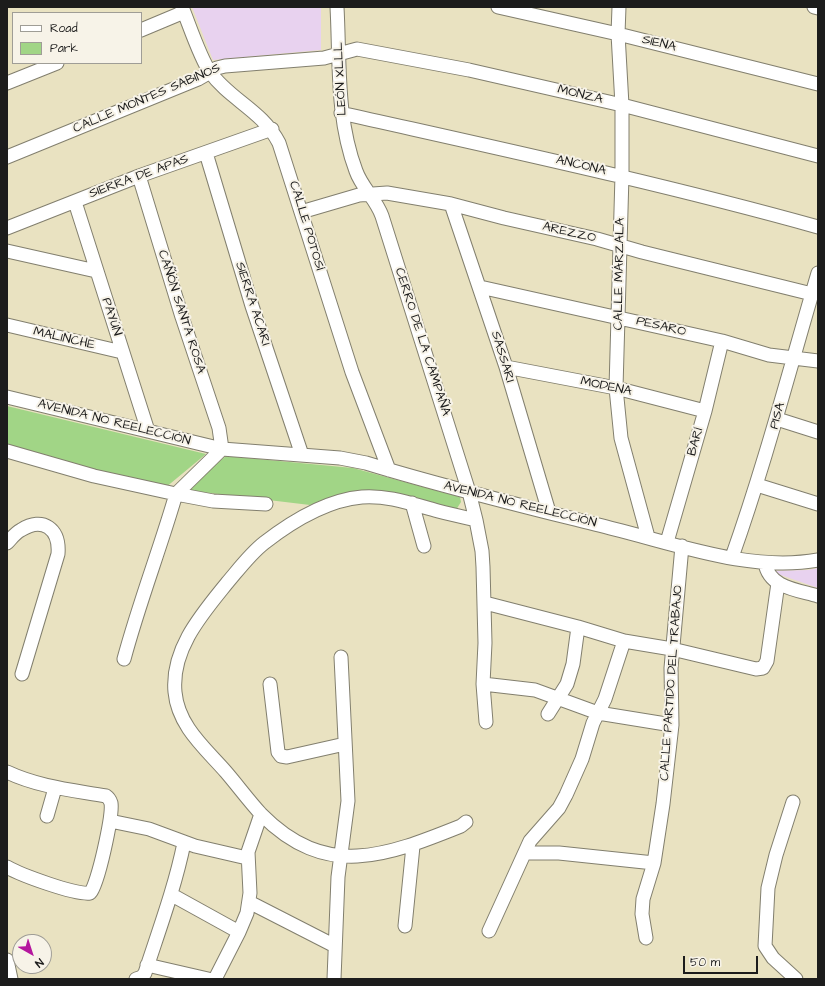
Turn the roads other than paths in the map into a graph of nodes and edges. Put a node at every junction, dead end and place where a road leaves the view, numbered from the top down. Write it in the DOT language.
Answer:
graph roads {
  1 [pos="338,7"];
  2 [pos="498,7"];
  3 [pos="619,7"];
  4 [pos="814,7"];
  5 [pos="818,8"];
  6 [pos="183,10"];
  7 [pos="142,30"];
  8 [pos="618,34"];
  9 [pos="339,53"];
  10 [pos="55,64"];
  11 [pos="210,72"];
  12 [pos="7,83"];
  13 [pos="818,84"];
  14 [pos="622,105"];
  15 [pos="341,113"];
  16 [pos="272,129"];
  17 [pos="206,153"];
  18 [pos="818,156"];
  19 [pos="7,157"];
  20 [pos="139,176"];
  21 [pos="622,176"];
  22 [pos="370,193"];
  23 [pos="75,202"];
  24 [pos="451,204"];
  25 [pos="301,212"];
  26 [pos="818,227"];
  27 [pos="7,228"];
  28 [pos="621,246"];
  29 [pos="7,251"];
  30 [pos="96,271"];
  31 [pos="818,273"];
  32 [pos="480,287"];
  33 [pos="812,294"];
  34 [pos="619,318"];
  35 [pos="7,325"];
  36 [pos="722,341"];
  37 [pos="122,352"];
  38 [pos="792,358"];
  39 [pos="818,361"];
  40 [pos="506,367"];
  41 [pos="616,388"];
  42 [pos="7,397"];
  43 [pos="705,411"];
  44 [pos="777,419"];
  45 [pos="148,432"];
  46 [pos="818,432"];
  47 [pos="222,449"];
  48 [pos="7,451"];
  49 [pos="302,455"];
  50 [pos="389,470"];
  51 [pos="757,485"];
  52 [pos="469,492"];
  53 [pos="176,494"];
  54 [pos="412,503"];
  55 [pos="266,504"];
  56 [pos="818,504"];
  57 [pos="548,512"];
  58 [pos="476,520"];
  59 [pos="648,537"];
  60 [pos="667,542"];
  61 [pos="7,543"];
  62 [pos="424,546"];
  63 [pos="682,546"];
  64 [pos="732,557"];
  65 [pos="818,560"];
  66 [pos="765,563"];
  67 [pos="778,583"];
  68 [pos="818,596"];
  69 [pos="485,603"];
  70 [pos="578,627"];
  71 [pos="624,641"];
  72 [pos="672,649"];
  73 [pos="341,657"];
  74 [pos="124,658"];
  75 [pos="22,674"];
  76 [pos="270,684"];
  77 [pos="483,684"];
  78 [pos="559,698"];
  79 [pos="598,713"];
  80 [pos="548,714"];
  81 [pos="486,722"];
  82 [pos="672,725"];
  83 [pos="345,744"];
  84 [pos="7,772"];
  85 [pos="55,788"];
  86 [pos="793,802"];
  87 [pos="261,814"];
  88 [pos="47,816"];
  89 [pos="110,822"];
  90 [pos="466,822"];
  91 [pos="184,843"];
  92 [pos="413,846"];
  93 [pos="525,853"];
  94 [pos="340,857"];
  95 [pos="248,858"];
  96 [pos="654,863"];
  97 [pos="7,867"];
  98 [pos="172,895"];
  99 [pos="249,902"];
  100 [pos="405,926"];
  101 [pos="489,931"];
  102 [pos="239,932"];
  103 [pos="646,938"];
  104 [pos="335,946"];
  105 [pos="7,960"];
  106 [pos="147,965"];
  107 [pos="11,979"];
  108 [pos="136,979"];
  109 [pos="208,979"];
  110 [pos="215,979"];
  111 [pos="334,979"];
  112 [pos="796,979"];
  1 -- 9 [label="street, LEÓN XLLL"];
  2 -- 8 [label="street, SIENA"];
  3 -- 8 [label="street, CALLE MÁRZALA"];
  4 -- 5 [label="street"];
  6 -- 7 [label="street"];
  6 -- 11 [label="street, CALLE POTOSÍ"];
  8 -- 13 [label="street, SIENA"];
  8 -- 14 [label="street, CALLE MÁRZALA"];
  9 -- 11 [label="street, CALLE MONTES SABINOS"];
  9 -- 14 [label="street, MONZA"];
  9 -- 15 [label="street, LEÓN XLLL"];
  10 -- 12 [label="street"];
  11 -- 16 [label="street, CALLE POTOSÍ"];
  11 -- 19 [label="street, CALLE MONTES SABINOS"];
  14 -- 18 [label="street, MONZA"];
  14 -- 21 [label="street, CALLE MÁRZALA"];
  15 -- 21 [label="street, ANCONA"];
  15 -- 22 [label="street, LEÓN XLLL"];
  16 -- 17 [label="street, SIERRA DE APAS"];
  16 -- 25 [label="street, CALLE POTOSÍ"];
  17 -- 20 [label="street, SIERRA DE APAS"];
  17 -- 49 [label="street, SIERRA ACARI"];
  20 -- 23 [label="street, SIERRA DE APAS"];
  20 -- 47 [label="street, CAÑÓN SANTA ROSA"];
  21 -- 26 [label="street, ANCONA"];
  21 -- 28 [label="street, CALLE MÁRZALA"];
  22 -- 24 [label="street, AREZZO"];
  22 -- 25 [label="street, AREZZO"];
  22 -- 52 [label="street, CERRO DE LA CAMPAÑA"];
  23 -- 27 [label="street, SIERRA DE APAS"];
  23 -- 30 [label="street, PAYÚN"];
  24 -- 28 [label="street, AREZZO"];
  24 -- 32 [label="street, SASSARI"];
  25 -- 50 [label="street, CALLE POTOSÍ"];
  28 -- 33 [label="street, AREZZO"];
  28 -- 34 [label="street, CALLE MÁRZALA"];
  29 -- 30 [label="street"];
  30 -- 37 [label="street, PAYÚN"];
  31 -- 33 [label="street, PISA"];
  32 -- 34 [label="street, PESARO"];
  32 -- 40 [label="street, SASSARI"];
  33 -- 38 [label="street, PISA"];
  34 -- 36 [label="street, PESARO"];
  34 -- 41 [label="street, CALLE MÁRZALA"];
  35 -- 37 [label="street, MALINCHE"];
  36 -- 38 [label="street, PESARO"];
  36 -- 43 [label="street, BARÍ"];
  37 -- 45 [label="street, PAYÚN"];
  38 -- 39 [label="street, PESARO"];
  38 -- 44 [label="street, PISA"];
  40 -- 41 [label="street, MODENA"];
  40 -- 57 [label="street, SASSARI"];
  41 -- 43 [label="street, MODENA"];
  41 -- 59 [label="street, CALLE MÁRZALA"];
  42 -- 45 [label="street, AVENIDA NO REELECCIÓN"];
  43 -- 60 [label="street, BARÍ"];
  44 -- 46 [label="street"];
  44 -- 51 [label="street, PISA"];
  45 -- 47 [label="street, AVENIDA NO REELECCIÓN"];
  47 -- 49 [label="street, AVENIDA NO REELECCIÓN"];
  47 -- 53 [label="street"];
  48 -- 53 [label="street"];
  49 -- 50 [label="street, AVENIDA NO REELECCIÓN"];
  50 -- 52 [label="street, AVENIDA NO REELECCIÓN"];
  51 -- 56 [label="street"];
  51 -- 64 [label="street, PISA"];
  52 -- 57 [label="street, AVENIDA NO REELECCIÓN"];
  52 -- 58 [label="street, CERRO DE LA CAMPAÑA"];
  53 -- 55 [label="street"];
  53 -- 74 [label="street"];
  54 -- 58 [label="street"];
  54 -- 62 [label="street"];
  54 -- 87 [label="street"];
  57 -- 59 [label="street, AVENIDA NO REELECCIÓN"];
  58 -- 69 [label="street, CERRO DE LA CAMPAÑA"];
  59 -- 60 [label="street, AVENIDA NO REELECCIÓN"];
  60 -- 63 [label="street, AVENIDA NO REELECCIÓN"];
  61 -- 75 [label="street"];
  63 -- 64 [label="street, AVENIDA NO REELECCIÓN"];
  63 -- 72 [label="street, CALLE PARTIDO DEL TRABAJO"];
  64 -- 66 [label="street, AVENIDA NO REELECCIÓN"];
  65 -- 66 [label="street, AVENIDA NO REELECCIÓN"];
  66 -- 67 [label="street"];
  67 -- 68 [label="street"];
  67 -- 72 [label="street"];
  69 -- 70 [label="street"];
  69 -- 77 [label="street, CERRO DE LA CAMPAÑA"];
  70 -- 71 [label="street"];
  70 -- 78 [label="street"];
  71 -- 72 [label="street"];
  71 -- 79 [label="street"];
  72 -- 82 [label="street, CALLE PARTIDO DEL TRABAJO"];
  73 -- 83 [label="street"];
  76 -- 83 [label="street"];
  77 -- 78 [label="street"];
  77 -- 81 [label="street, CERRO DE LA CAMPAÑA"];
  78 -- 79 [label="street"];
  78 -- 80 [label="street"];
  79 -- 82 [label="street"];
  79 -- 93 [label="street"];
  82 -- 96 [label="street, CALLE PARTIDO DEL TRABAJO"];
  83 -- 94 [label="street"];
  84 -- 85 [label="street"];
  85 -- 88 [label="street"];
  85 -- 89 [label="street"];
  86 -- 112 [label="street"];
  87 -- 94 [label="street"];
  87 -- 95 [label="street"];
  89 -- 91 [label="street"];
  89 -- 97 [label="street"];
  90 -- 92 [label="street"];
  91 -- 95 [label="street"];
  91 -- 98 [label="street"];
  92 -- 94 [label="street"];
  92 -- 100 [label="street"];
  93 -- 96 [label="street"];
  93 -- 101 [label="street"];
  94 -- 104 [label="street"];
  95 -- 99 [label="street"];
  96 -- 103 [label="street, CALLE PARTIDO DEL TRABAJO"];
  98 -- 102 [label="street"];
  98 -- 106 [label="street"];
  99 -- 102 [label="street"];
  99 -- 104 [label="street"];
  102 -- 110 [label="street"];
  104 -- 111 [label="street"];
  105 -- 107 [label="street"];
  106 -- 108 [label="street"];
  106 -- 109 [label="street"];
}
